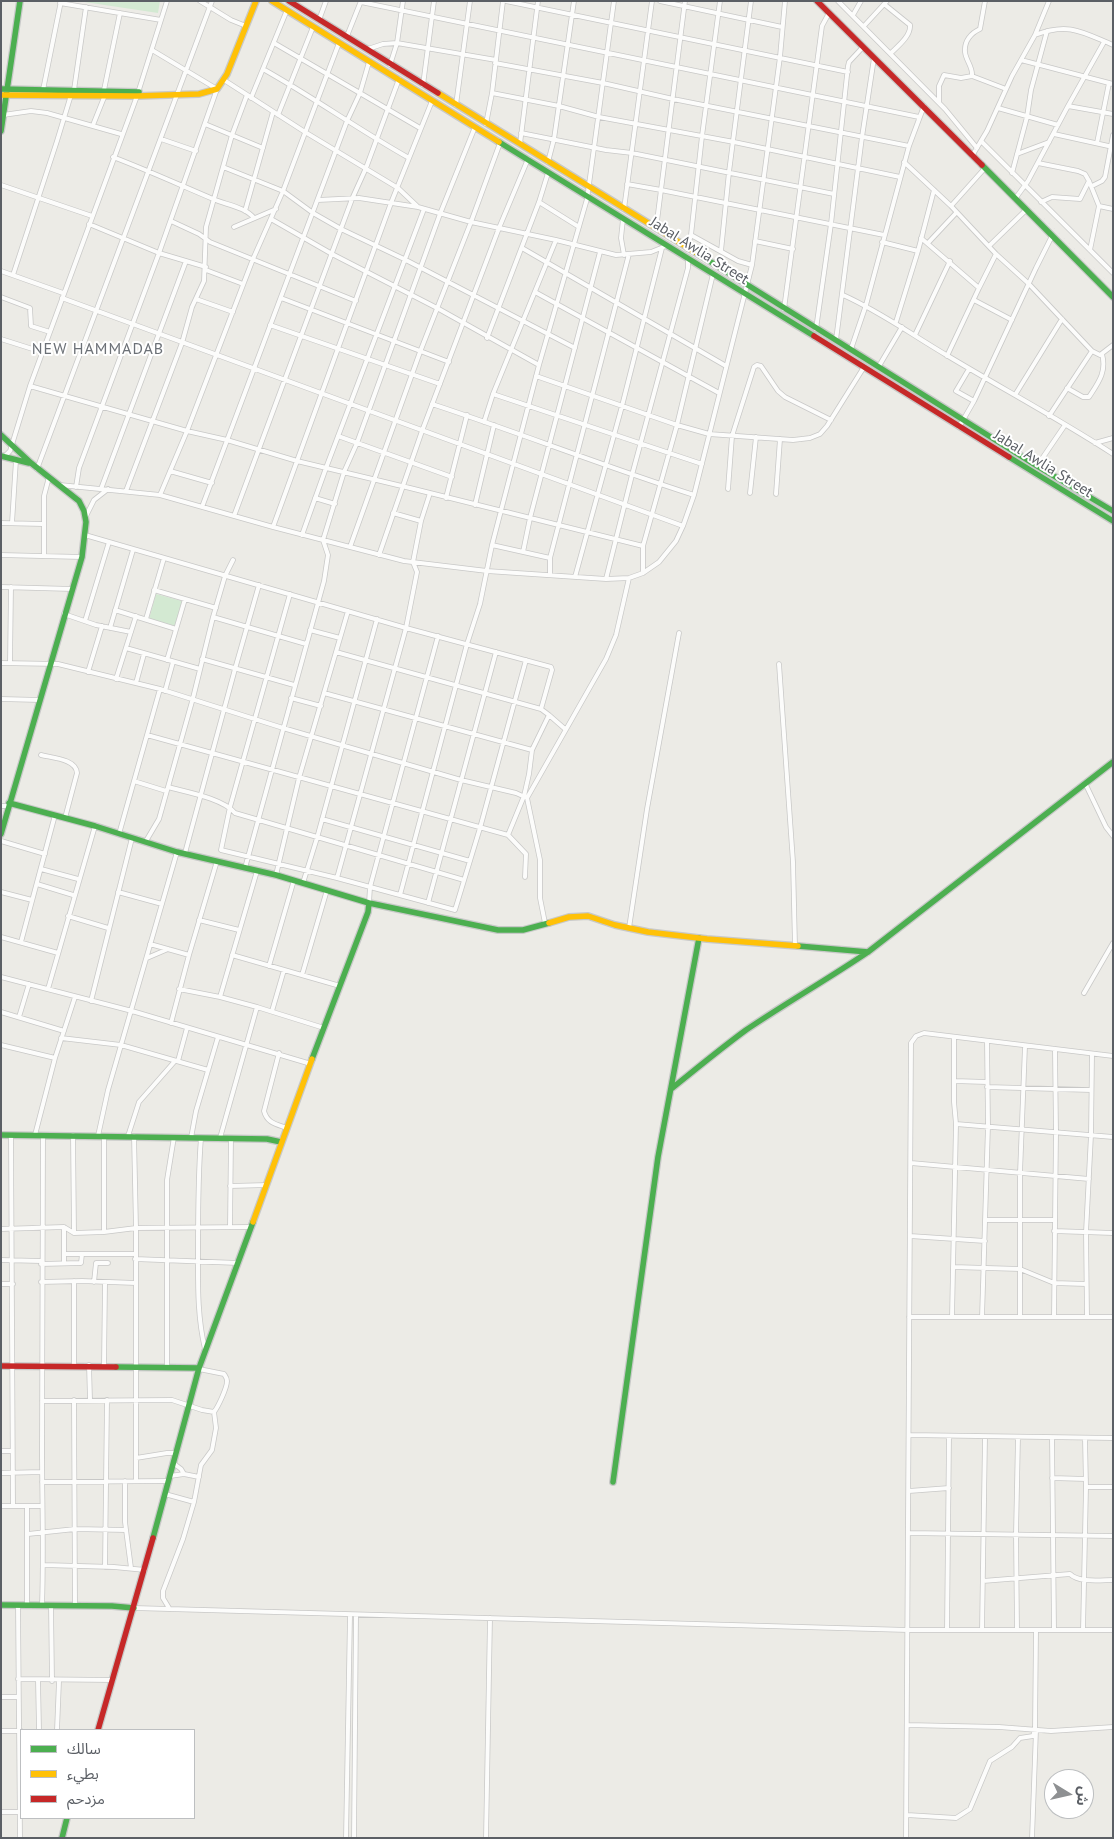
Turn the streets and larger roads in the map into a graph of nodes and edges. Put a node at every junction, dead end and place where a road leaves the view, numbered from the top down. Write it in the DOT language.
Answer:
graph roads {
  1 [pos="20,1"];
  2 [pos="167,1"];
  3 [pos="200,1"];
  4 [pos="212,1"];
  5 [pos="256,1"];
  6 [pos="272,1"];
  7 [pos="326,1"];
  8 [pos="402,1"];
  9 [pos="434,1"];
  10 [pos="470,1"];
  11 [pos="504,1"];
  12 [pos="538,1"];
  13 [pos="574,1"];
  14 [pos="614,1"];
  15 [pos="652,1"];
  16 [pos="660,1"];
  17 [pos="720,1"];
  18 [pos="751,1"];
  19 [pos="785,1"];
  20 [pos="817,1"];
  21 [pos="838,1"];
  22 [pos="861,1"];
  23 [pos="985,1"];
  24 [pos="1050,1"];
  25 [pos="60,2"];
  26 [pos="291,2"];
  27 [pos="361,2"];
  28 [pos="885,3"];
  29 [pos="685,4"];
  30 [pos="86,7"];
  31 [pos="210,7"];
  32 [pos="537,8"];
  33 [pos="287,10"];
  34 [pos="402,11"];
  35 [pos="718,12"];
  36 [pos="120,13"];
  37 [pos="829,13"];
  38 [pos="572,15"];
  39 [pos="853,16"];
  40 [pos="432,17"];
  41 [pos="749,19"];
  42 [pos="161,20"];
  43 [pos="319,20"];
  44 [pos="611,23"];
  45 [pos="467,25"];
  46 [pos="246,26"];
  47 [pos="313,26"];
  48 [pos="864,26"];
  49 [pos="782,27"];
  50 [pos="649,31"];
  51 [pos="1047,31"];
  52 [pos="498,32"];
  53 [pos="1036,35"];
  54 [pos="346,37"];
  55 [pos="681,37"];
  56 [pos="534,38"];
  57 [pos="1104,42"];
  58 [pos="274,43"];
  59 [pos="339,43"];
  60 [pos="397,43"];
  61 [pos="714,44"];
  62 [pos="567,45"];
  63 [pos="1113,46"];
  64 [pos="428,47"];
  65 [pos="864,47"];
  66 [pos="152,50"];
  67 [pos="367,50"];
  68 [pos="745,50"];
  69 [pos="463,53"];
  70 [pos="891,53"];
  71 [pos="608,54"];
  72 [pos="780,57"];
  73 [pos="301,58"];
  74 [pos="874,58"];
  75 [pos="1022,60"];
  76 [pos="645,61"];
  77 [pos="369,62"];
  78 [pos="495,62"];
  79 [pos="818,64"];
  80 [pos="1039,64"];
  81 [pos="390,65"];
  82 [pos="677,67"];
  83 [pos="263,69"];
  84 [pos="530,69"];
  85 [pos="186,70"];
  86 [pos="848,72"];
  87 [pos="327,74"];
  88 [pos="710,75"];
  89 [pos="564,76"];
  90 [pos="972,76"];
  91 [pos="1084,76"];
  92 [pos="399,79"];
  93 [pos="224,80"];
  94 [pos="741,80"];
  95 [pos="603,83"];
  96 [pos="1111,83"];
  97 [pos="291,84"];
  98 [pos="423,85"];
  99 [pos="774,88"];
  100 [pos="217,89"];
  101 [pos="1006,89"];
  102 [pos="43,90"];
  103 [pos="4,92"];
  104 [pos="641,92"];
  105 [pos="72,93"];
  106 [pos="104,93"];
  107 [pos="360,93"];
  108 [pos="492,93"];
  109 [pos="137,94"];
  110 [pos="177,94"];
  111 [pos="247,95"];
  112 [pos="813,96"];
  113 [pos="251,98"];
  114 [pos="673,99"];
  115 [pos="318,100"];
  116 [pos="526,100"];
  117 [pos="432,101"];
  118 [pos="845,102"];
  119 [pos="939,103"];
  120 [pos="456,105"];
  121 [pos="706,105"];
  122 [pos="559,106"];
  123 [pos="924,106"];
  124 [pos="1068,106"];
  125 [pos="866,107"];
  126 [pos="998,108"];
  127 [pos="388,110"];
  128 [pos="738,111"];
  129 [pos="273,112"];
  130 [pos="1103,112"];
  131 [pos="1113,114"];
  132 [pos="4,115"];
  133 [pos="278,115"];
  134 [pos="64,117"];
  135 [pos="599,117"];
  136 [pos="771,118"];
  137 [pos="919,118"];
  138 [pos="1027,118"];
  139 [pos="347,121"];
  140 [pos="636,123"];
  141 [pos="205,124"];
  142 [pos="486,124"];
  143 [pos="93,125"];
  144 [pos="1058,125"];
  145 [pos="809,126"];
  146 [pos="475,127"];
  147 [pos="420,128"];
  148 [pos="669,129"];
  149 [pos="1,131"];
  150 [pos="305,132"];
  151 [pos="521,133"];
  152 [pos="841,133"];
  153 [pos="122,134"];
  154 [pos="1054,134"];
  155 [pos="232,135"];
  156 [pos="1113,135"];
  157 [pos="702,136"];
  158 [pos="862,137"];
  159 [pos="161,139"];
  160 [pos="554,139"];
  161 [pos="377,140"];
  162 [pos="981,141"];
  163 [pos="734,142"];
  164 [pos="1049,142"];
  165 [pos="500,143"];
  166 [pos="1096,143"];
  167 [pos="520,144"];
  168 [pos="909,146"];
  169 [pos="593,147"];
  170 [pos="1112,147"];
  171 [pos="263,148"];
  172 [pos="976,148"];
  173 [pos="766,149"];
  174 [pos="336,150"];
  175 [pos="196,151"];
  176 [pos="632,153"];
  177 [pos="1017,154"];
  178 [pos="804,156"];
  179 [pos="972,156"];
  180 [pos="113,157"];
  181 [pos="409,158"];
  182 [pos="665,159"];
  183 [pos="528,160"];
  184 [pos="548,162"];
  185 [pos="904,162"];
  186 [pos="1038,163"];
  187 [pos="838,164"];
  188 [pos="699,166"];
  189 [pos="223,167"];
  190 [pos="366,168"];
  191 [pos="858,168"];
  192 [pos="985,168"];
  193 [pos="149,171"];
  194 [pos="729,172"];
  195 [pos="548,173"];
  196 [pos="1012,173"];
  197 [pos="900,177"];
  198 [pos="254,179"];
  199 [pos="763,179"];
  200 [pos="1090,180"];
  201 [pos="627,184"];
  202 [pos="1,185"];
  203 [pos="183,186"];
  204 [pos="1025,186"];
  205 [pos="1092,186"];
  206 [pos="589,187"];
  207 [pos="398,188"];
  208 [pos="802,188"];
  209 [pos="661,190"];
  210 [pos="934,190"];
  211 [pos="284,191"];
  212 [pos="834,194"];
  213 [pos="586,195"];
  214 [pos="39,197"];
  215 [pos="694,197"];
  216 [pos="352,199"];
  217 [pos="1015,199"];
  218 [pos="215,200"];
  219 [pos="318,200"];
  220 [pos="539,202"];
  221 [pos="1041,202"];
  222 [pos="391,203"];
  223 [pos="726,204"];
  224 [pos="951,206"];
  225 [pos="1099,206"];
  226 [pos="418,207"];
  227 [pos="276,209"];
  228 [pos="424,209"];
  229 [pos="624,209"];
  230 [pos="1113,209"];
  231 [pos="245,210"];
  232 [pos="759,210"];
  233 [pos="1026,210"];
  234 [pos="313,213"];
  235 [pos="956,213"];
  236 [pos="440,214"];
  237 [pos="92,216"];
  238 [pos="797,217"];
  239 [pos="254,218"];
  240 [pos="270,219"];
  241 [pos="623,219"];
  242 [pos="171,221"];
  243 [pos="471,222"];
  244 [pos="89,224"];
  245 [pos="831,224"];
  246 [pos="234,227"];
  247 [pos="579,227"];
  248 [pos="499,228"];
  249 [pos="851,228"];
  250 [pos="341,229"];
  251 [pos="656,229"];
  252 [pos="527,233"];
  253 [pos="690,235"];
  254 [pos="884,235"];
  255 [pos="1052,236"];
  256 [pos="124,238"];
  257 [pos="303,238"];
  258 [pos="921,238"];
  259 [pos="206,239"];
  260 [pos="556,240"];
  261 [pos="755,241"];
  262 [pos="882,242"];
  263 [pos="928,243"];
  264 [pos="574,244"];
  265 [pos="376,246"];
  266 [pos="989,246"];
  267 [pos="664,247"];
  268 [pos="522,248"];
  269 [pos="688,249"];
  270 [pos="793,249"];
  271 [pos="1090,250"];
  272 [pos="721,251"];
  273 [pos="918,251"];
  274 [pos="600,252"];
  275 [pos="159,253"];
  276 [pos="332,254"];
  277 [pos="996,254"];
  278 [pos="626,255"];
  279 [pos="253,259"];
  280 [pos="404,259"];
  281 [pos="688,259"];
  282 [pos="186,261"];
  283 [pos="950,261"];
  284 [pos="547,262"];
  285 [pos="752,265"];
  286 [pos="421,267"];
  287 [pos="206,269"];
  288 [pos="1,271"];
  289 [pos="367,272"];
  290 [pos="566,273"];
  291 [pos="1113,273"];
  292 [pos="289,274"];
  293 [pos="714,274"];
  294 [pos="14,275"];
  295 [pos="448,281"];
  296 [pos="243,284"];
  297 [pos="1028,284"];
  298 [pos="320,286"];
  299 [pos="394,286"];
  300 [pos="747,286"];
  301 [pos="591,288"];
  302 [pos="978,288"];
  303 [pos="535,292"];
  304 [pos="63,293"];
  305 [pos="745,294"];
  306 [pos="411,295"];
  307 [pos="474,295"];
  308 [pos="843,295"];
  309 [pos="1,297"];
  310 [pos="1113,297"];
  311 [pos="62,298"];
  312 [pos="281,298"];
  313 [pos="196,299"];
  314 [pos="974,300"];
  315 [pos="356,301"];
  316 [pos="617,303"];
  317 [pos="556,304"];
  318 [pos="866,305"];
  319 [pos="437,308"];
  320 [pos="498,308"];
  321 [pos="784,309"];
  322 [pos="310,310"];
  323 [pos="97,311"];
  324 [pos="233,312"];
  325 [pos="583,319"];
  326 [pos="644,319"];
  327 [pos="1062,319"];
  328 [pos="1012,320"];
  329 [pos="523,322"];
  330 [pos="896,322"];
  331 [pos="132,324"];
  332 [pos="348,324"];
  333 [pos="464,324"];
  334 [pos="270,325"];
  335 [pos="902,327"];
  336 [pos="816,329"];
  337 [pos="50,332"];
  338 [pos="609,333"];
  339 [pos="159,334"];
  340 [pos="376,334"];
  341 [pos="547,334"];
  342 [pos="670,334"];
  343 [pos="915,335"];
  344 [pos="300,336"];
  345 [pos="487,338"];
  346 [pos="1,339"];
  347 [pos="836,340"];
  348 [pos="394,341"];
  349 [pos="182,343"];
  350 [pos="1113,345"];
  351 [pos="575,348"];
  352 [pos="636,348"];
  353 [pos="339,349"];
  354 [pos="695,349"];
  355 [pos="851,350"];
  356 [pos="511,351"];
  357 [pos="1092,351"];
  358 [pos="42,352"];
  359 [pos="420,352"];
  360 [pos="1102,354"];
  361 [pos="216,355"];
  362 [pos="947,356"];
  363 [pos="367,359"];
  364 [pos="449,362"];
  365 [pos="663,363"];
  366 [pos="539,365"];
  367 [pos="386,366"];
  368 [pos="726,366"];
  369 [pos="879,366"];
  370 [pos="864,367"];
  371 [pos="254,369"];
  372 [pos="969,369"];
  373 [pos="412,374"];
  374 [pos="536,376"];
  375 [pos="689,378"];
  376 [pos="985,379"];
  377 [pos="285,380"];
  378 [pos="440,384"];
  379 [pos="30,386"];
  380 [pos="564,387"];
  381 [pos="1067,388"];
  382 [pos="321,393"];
  383 [pos="719,393"];
  384 [pos="493,394"];
  385 [pos="1015,395"];
  386 [pos="65,396"];
  387 [pos="593,396"];
  388 [pos="974,402"];
  389 [pos="349,404"];
  390 [pos="432,404"];
  391 [pos="529,405"];
  392 [pos="102,406"];
  393 [pos="622,406"];
  394 [pos="368,411"];
  395 [pos="129,414"];
  396 [pos="558,414"];
  397 [pos="467,415"];
  398 [pos="649,416"];
  399 [pos="1050,416"];
  400 [pos="831,420"];
  401 [pos="964,420"];
  402 [pos="153,421"];
  403 [pos="396,421"];
  404 [pos="484,422"];
  405 [pos="586,423"];
  406 [pos="494,425"];
  407 [pos="1065,425"];
  408 [pos="677,426"];
  409 [pos="959,427"];
  410 [pos="187,431"];
  411 [pos="422,431"];
  412 [pos="613,432"];
  413 [pos="522,434"];
  414 [pos="709,434"];
  415 [pos="1,435"];
  416 [pos="338,436"];
  417 [pos="732,436"];
  418 [pos="756,437"];
  419 [pos="1113,438"];
  420 [pos="780,439"];
  421 [pos="228,440"];
  422 [pos="641,442"];
  423 [pos="357,443"];
  424 [pos="1095,443"];
  425 [pos="460,444"];
  426 [pos="550,444"];
  427 [pos="10,445"];
  428 [pos="258,449"];
  429 [pos="384,452"];
  430 [pos="669,452"];
  431 [pos="486,454"];
  432 [pos="577,454"];
  433 [pos="1113,454"];
  434 [pos="3,456"];
  435 [pos="16,460"];
  436 [pos="297,461"];
  437 [pos="411,462"];
  438 [pos="31,463"];
  439 [pos="605,464"];
  440 [pos="702,464"];
  441 [pos="514,465"];
  442 [pos="1037,466"];
  443 [pos="326,468"];
  444 [pos="37,469"];
  445 [pos="170,471"];
  446 [pos="344,472"];
  447 [pos="542,474"];
  448 [pos="632,475"];
  449 [pos="49,477"];
  450 [pos="452,477"];
  451 [pos="374,479"];
  452 [pos="212,484"];
  453 [pos="570,484"];
  454 [pos="661,484"];
  455 [pos="60,486"];
  456 [pos="402,486"];
  457 [pos="76,487"];
  458 [pos="101,489"];
  459 [pos="728,489"];
  460 [pos="108,490"];
  461 [pos="126,491"];
  462 [pos="430,493"];
  463 [pos="750,493"];
  464 [pos="597,494"];
  465 [pos="776,494"];
  466 [pos="160,495"];
  467 [pos="694,495"];
  468 [pos="315,498"];
  469 [pos="446,498"];
  470 [pos="335,504"];
  471 [pos="624,504"];
  472 [pos="475,505"];
  473 [pos="202,507"];
  474 [pos="502,511"];
  475 [pos="1113,511"];
  476 [pos="393,514"];
  477 [pos="652,514"];
  478 [pos="234,516"];
  479 [pos="85,517"];
  480 [pos="530,518"];
  481 [pos="421,521"];
  482 [pos="1113,521"];
  483 [pos="1,523"];
  484 [pos="12,523"];
  485 [pos="43,524"];
  486 [pos="558,525"];
  487 [pos="683,526"];
  488 [pos="272,527"];
  489 [pos="587,532"];
  490 [pos="85,535"];
  491 [pos="302,535"];
  492 [pos="616,539"];
  493 [pos="323,540"];
  494 [pos="109,542"];
  495 [pos="492,546"];
  496 [pos="643,546"];
  497 [pos="350,547"];
  498 [pos="133,550"];
  499 [pos="523,552"];
  500 [pos="1,555"];
  501 [pos="44,555"];
  502 [pos="379,555"];
  503 [pos="82,556"];
  504 [pos="164,558"];
  505 [pos="550,558"];
  506 [pos="233,560"];
  507 [pos="413,562"];
  508 [pos="486,571"];
  509 [pos="642,573"];
  510 [pos="550,575"];
  511 [pos="225,576"];
  512 [pos="575,578"];
  513 [pos="629,578"];
  514 [pos="606,579"];
  515 [pos="259,585"];
  516 [pos="1,587"];
  517 [pos="11,587"];
  518 [pos="72,589"];
  519 [pos="154,590"];
  520 [pos="290,594"];
  521 [pos="185,600"];
  522 [pos="318,602"];
  523 [pos="216,608"];
  524 [pos="115,610"];
  525 [pos="348,611"];
  526 [pos="64,614"];
  527 [pos="136,616"];
  528 [pos="213,617"];
  529 [pos="146,619"];
  530 [pos="378,619"];
  531 [pos="85,622"];
  532 [pos="102,626"];
  533 [pos="247,627"];
  534 [pos="110,628"];
  535 [pos="406,628"];
  536 [pos="176,629"];
  537 [pos="310,630"];
  538 [pos="131,632"];
  539 [pos="679,633"];
  540 [pos="277,636"];
  541 [pos="438,636"];
  542 [pos="340,638"];
  543 [pos="306,644"];
  544 [pos="467,644"];
  545 [pos="126,648"];
  546 [pos="336,652"];
  547 [pos="496,652"];
  548 [pos="144,654"];
  549 [pos="202,659"];
  550 [pos="167,660"];
  551 [pos="526,660"];
  552 [pos="366,661"];
  553 [pos="173,662"];
  554 [pos="1,663"];
  555 [pos="10,663"];
  556 [pos="50,663"];
  557 [pos="779,664"];
  558 [pos="394,668"];
  559 [pos="200,669"];
  560 [pos="235,669"];
  561 [pos="88,672"];
  562 [pos="266,677"];
  563 [pos="427,677"];
  564 [pos="116,679"];
  565 [pos="136,683"];
  566 [pos="294,685"];
  567 [pos="457,685"];
  568 [pos="160,689"];
  569 [pos="165,691"];
  570 [pos="324,693"];
  571 [pos="485,693"];
  572 [pos="193,698"];
  573 [pos="291,698"];
  574 [pos="1,699"];
  575 [pos="40,700"];
  576 [pos="515,701"];
  577 [pos="354,702"];
  578 [pos="321,706"];
  579 [pos="542,709"];
  580 [pos="224,710"];
  581 [pos="383,710"];
  582 [pos="549,715"];
  583 [pos="416,718"];
  584 [pos="254,719"];
  585 [pos="445,726"];
  586 [pos="283,728"];
  587 [pos="565,729"];
  588 [pos="474,734"];
  589 [pos="147,735"];
  590 [pos="312,736"];
  591 [pos="503,742"];
  592 [pos="180,744"];
  593 [pos="342,745"];
  594 [pos="532,750"];
  595 [pos="212,754"];
  596 [pos="372,754"];
  597 [pos="42,755"];
  598 [pos="243,762"];
  599 [pos="1113,762"];
  600 [pos="404,763"];
  601 [pos="271,770"];
  602 [pos="433,772"];
  603 [pos="299,778"];
  604 [pos="461,780"];
  605 [pos="134,781"];
  606 [pos="1085,783"];
  607 [pos="331,787"];
  608 [pos="491,788"];
  609 [pos="167,789"];
  610 [pos="360,795"];
  611 [pos="200,796"];
  612 [pos="525,797"];
  613 [pos="9,804"];
  614 [pos="393,804"];
  615 [pos="1,806"];
  616 [pos="230,807"];
  617 [pos="422,812"];
  618 [pos="55,816"];
  619 [pos="65,818"];
  620 [pos="258,818"];
  621 [pos="322,820"];
  622 [pos="450,820"];
  623 [pos="95,826"];
  624 [pos="287,828"];
  625 [pos="352,828"];
  626 [pos="480,828"];
  627 [pos="1,834"];
  628 [pos="119,834"];
  629 [pos="508,835"];
  630 [pos="384,836"];
  631 [pos="1113,836"];
  632 [pos="132,838"];
  633 [pos="317,838"];
  634 [pos="1,841"];
  635 [pos="146,841"];
  636 [pos="414,845"];
  637 [pos="346,846"];
  638 [pos="177,852"];
  639 [pos="185,853"];
  640 [pos="442,853"];
  641 [pos="45,854"];
  642 [pos="248,855"];
  643 [pos="378,855"];
  644 [pos="217,861"];
  645 [pos="470,861"];
  646 [pos="279,863"];
  647 [pos="408,864"];
  648 [pos="245,868"];
  649 [pos="41,869"];
  650 [pos="257,871"];
  651 [pos="307,871"];
  652 [pos="436,872"];
  653 [pos="276,875"];
  654 [pos="525,877"];
  655 [pos="337,878"];
  656 [pos="78,879"];
  657 [pos="294,880"];
  658 [pos="464,880"];
  659 [pos="303,883"];
  660 [pos="37,884"];
  661 [pos="370,887"];
  662 [pos="327,890"];
  663 [pos="1,892"];
  664 [pos="118,892"];
  665 [pos="74,895"];
  666 [pos="400,895"];
  667 [pos="32,900"];
  668 [pos="369,903"];
  669 [pos="428,903"];
  670 [pos="162,904"];
  671 [pos="68,916"];
  672 [pos="199,920"];
  673 [pos="545,923"];
  674 [pos="108,928"];
  675 [pos="629,928"];
  676 [pos="239,930"];
  677 [pos="1,937"];
  678 [pos="699,938"];
  679 [pos="21,942"];
  680 [pos="1113,942"];
  681 [pos="150,944"];
  682 [pos="795,946"];
  683 [pos="168,949"];
  684 [pos="868,952"];
  685 [pos="58,953"];
  686 [pos="189,955"];
  687 [pos="232,955"];
  688 [pos="147,958"];
  689 [pos="269,966"];
  690 [pos="284,970"];
  691 [pos="302,975"];
  692 [pos="1,976"];
  693 [pos="29,984"];
  694 [pos="340,986"];
  695 [pos="48,989"];
  696 [pos="179,989"];
  697 [pos="1084,993"];
  698 [pos="75,997"];
  699 [pos="220,998"];
  700 [pos="90,1001"];
  701 [pos="257,1007"];
  702 [pos="132,1011"];
  703 [pos="272,1011"];
  704 [pos="1,1012"];
  705 [pos="19,1017"];
  706 [pos="171,1023"];
  707 [pos="187,1028"];
  708 [pos="324,1028"];
  709 [pos="64,1031"];
  710 [pos="218,1037"];
  711 [pos="954,1037"];
  712 [pos="61,1038"];
  713 [pos="987,1041"];
  714 [pos="245,1044"];
  715 [pos="1,1045"];
  716 [pos="121,1045"];
  717 [pos="1025,1046"];
  718 [pos="1055,1050"];
  719 [pos="279,1053"];
  720 [pos="1092,1054"];
  721 [pos="1113,1056"];
  722 [pos="55,1058"];
  723 [pos="177,1061"];
  724 [pos="311,1064"];
  725 [pos="208,1070"];
  726 [pos="954,1081"];
  727 [pos="987,1085"];
  728 [pos="1022,1088"];
  729 [pos="671,1089"];
  730 [pos="1055,1089"];
  731 [pos="1091,1090"];
  732 [pos="956,1124"];
  733 [pos="988,1126"];
  734 [pos="287,1128"];
  735 [pos="1022,1129"];
  736 [pos="1056,1132"];
  737 [pos="1,1135"];
  738 [pos="11,1135"];
  739 [pos="35,1135"];
  740 [pos="43,1135"];
  741 [pos="73,1135"];
  742 [pos="1091,1135"];
  743 [pos="101,1136"];
  744 [pos="131,1136"];
  745 [pos="174,1137"];
  746 [pos="1113,1137"];
  747 [pos="191,1138"];
  748 [pos="201,1138"];
  749 [pos="220,1138"];
  750 [pos="231,1138"];
  751 [pos="281,1142"];
  752 [pos="911,1163"];
  753 [pos="955,1167"];
  754 [pos="987,1170"];
  755 [pos="1020,1173"];
  756 [pos="1055,1176"];
  757 [pos="1089,1179"];
  758 [pos="267,1185"];
  759 [pos="230,1186"];
  760 [pos="986,1220"];
  761 [pos="1020,1220"];
  762 [pos="1054,1220"];
  763 [pos="64,1227"];
  764 [pos="230,1227"];
  765 [pos="252,1227"];
  766 [pos="12,1228"];
  767 [pos="42,1228"];
  768 [pos="136,1228"];
  769 [pos="167,1228"];
  770 [pos="198,1228"];
  771 [pos="1,1229"];
  772 [pos="1054,1231"];
  773 [pos="74,1232"];
  774 [pos="104,1232"];
  775 [pos="1086,1232"];
  776 [pos="1113,1233"];
  777 [pos="910,1236"];
  778 [pos="953,1240"];
  779 [pos="985,1242"];
  780 [pos="64,1254"];
  781 [pos="82,1254"];
  782 [pos="135,1254"];
  783 [pos="135,1259"];
  784 [pos="1,1260"];
  785 [pos="12,1260"];
  786 [pos="168,1260"];
  787 [pos="198,1261"];
  788 [pos="41,1262"];
  789 [pos="64,1263"];
  790 [pos="108,1263"];
  791 [pos="238,1263"];
  792 [pos="953,1268"];
  793 [pos="984,1268"];
  794 [pos="1020,1269"];
  795 [pos="74,1281"];
  796 [pos="41,1282"];
  797 [pos="94,1282"];
  798 [pos="105,1283"];
  799 [pos="136,1283"];
  800 [pos="1054,1283"];
  801 [pos="1,1284"];
  802 [pos="13,1284"];
  803 [pos="1086,1284"];
  804 [pos="909,1317"];
  805 [pos="952,1317"];
  806 [pos="982,1317"];
  807 [pos="1020,1317"];
  808 [pos="1054,1317"];
  809 [pos="1087,1317"];
  810 [pos="1113,1318"];
  811 [pos="205,1349"];
  812 [pos="74,1365"];
  813 [pos="89,1365"];
  814 [pos="104,1365"];
  815 [pos="1,1366"];
  816 [pos="12,1366"];
  817 [pos="42,1366"];
  818 [pos="136,1366"];
  819 [pos="167,1366"];
  820 [pos="199,1368"];
  821 [pos="74,1400"];
  822 [pos="90,1400"];
  823 [pos="107,1400"];
  824 [pos="137,1400"];
  825 [pos="42,1401"];
  826 [pos="188,1406"];
  827 [pos="214,1412"];
  828 [pos="909,1435"];
  829 [pos="950,1436"];
  830 [pos="985,1437"];
  831 [pos="1018,1437"];
  832 [pos="1052,1438"];
  833 [pos="1085,1438"];
  834 [pos="1113,1438"];
  835 [pos="1,1451"];
  836 [pos="12,1451"];
  837 [pos="176,1453"];
  838 [pos="136,1458"];
  839 [pos="173,1463"];
  840 [pos="12,1472"];
  841 [pos="42,1472"];
  842 [pos="1,1473"];
  843 [pos="184,1474"];
  844 [pos="169,1478"];
  845 [pos="199,1478"];
  846 [pos="1052,1478"];
  847 [pos="1086,1479"];
  848 [pos="136,1480"];
  849 [pos="106,1481"];
  850 [pos="125,1481"];
  851 [pos="42,1482"];
  852 [pos="75,1482"];
  853 [pos="613,1482"];
  854 [pos="1086,1487"];
  855 [pos="1113,1487"];
  856 [pos="949,1488"];
  857 [pos="909,1491"];
  858 [pos="165,1494"];
  859 [pos="194,1502"];
  860 [pos="1,1506"];
  861 [pos="13,1506"];
  862 [pos="27,1506"];
  863 [pos="42,1506"];
  864 [pos="75,1529"];
  865 [pos="105,1530"];
  866 [pos="126,1530"];
  867 [pos="42,1533"];
  868 [pos="908,1533"];
  869 [pos="28,1534"];
  870 [pos="948,1534"];
  871 [pos="984,1534"];
  872 [pos="1016,1534"];
  873 [pos="1053,1534"];
  874 [pos="1084,1536"];
  875 [pos="1113,1536"];
  876 [pos="44,1565"];
  877 [pos="75,1565"];
  878 [pos="105,1566"];
  879 [pos="131,1568"];
  880 [pos="145,1570"];
  881 [pos="1054,1575"];
  882 [pos="1018,1579"];
  883 [pos="1085,1579"];
  884 [pos="1113,1580"];
  885 [pos="983,1581"];
  886 [pos="1,1605"];
  887 [pos="18,1605"];
  888 [pos="27,1605"];
  889 [pos="51,1605"];
  890 [pos="42,1606"];
  891 [pos="75,1606"];
  892 [pos="134,1608"];
  893 [pos="169,1608"];
  894 [pos="350,1615"];
  895 [pos="356,1615"];
  896 [pos="490,1618"];
  897 [pos="908,1630"];
  898 [pos="947,1630"];
  899 [pos="982,1630"];
  900 [pos="1018,1630"];
  901 [pos="1036,1630"];
  902 [pos="1054,1630"];
  903 [pos="1083,1630"];
  904 [pos="1113,1630"];
  905 [pos="18,1679"];
  906 [pos="38,1680"];
  907 [pos="113,1680"];
  908 [pos="52,1681"];
  909 [pos="59,1681"];
  910 [pos="1,1697"];
  911 [pos="18,1697"];
  912 [pos="907,1725"];
  913 [pos="1113,1726"];
  914 [pos="39,1729"];
  915 [pos="57,1729"];
  916 [pos="98,1729"];
  917 [pos="1036,1730"];
  918 [pos="1,1731"];
  919 [pos="20,1731"];
  920 [pos="1,1812"];
  921 [pos="20,1812"];
  922 [pos="907,1815"];
  923 [pos="67,1819"];
  924 [pos="20,1838"];
  925 [pos="62,1838"];
  926 [pos="346,1838"];
  927 [pos="354,1838"];
  928 [pos="486,1838"];
  929 [pos="906,1838"];
  930 [pos="1032,1838"];
  1 -- 103 [label="street"];
  2 -- 42 [label="street"];
  3 -- 31 [label="street"];
  4 -- 31 [label="street"];
  5 -- 46 [label="street"];
  6 -- 33 [label="street, Jabal Awlia Street"];
  7 -- 43 [label="street"];
  8 -- 34 [label="street"];
  9 -- 40 [label="street"];
  10 -- 45 [label="street"];
  11 -- 32 [label="street"];
  11 -- 52 [label="street"];
  12 -- 32 [label="street"];
  13 -- 38 [label="street"];
  14 -- 44 [label="street"];
  15 -- 50 [label="street"];
  16 -- 29 [label="street"];
  17 -- 35 [label="street"];
  18 -- 41 [label="street"];
  19 -- 49 [label="street"];
  20 -- 37 [label="street"];
  21 -- 39 [label="street"];
  22 -- 39 [label="street"];
  23 -- 90 [label="street"];
  24 -- 53 [label="street"];
  25 -- 30 [label="street"];
  25 -- 102 [label="street"];
  26 -- 43 [label="street, Jabal Awlia Street"];
  27 -- 34 [label="street"];
  27 -- 54 [label="street"];
  28 -- 48 [label="street"];
  28 -- 70 [label="street"];
  29 -- 35 [label="street"];
  29 -- 55 [label="street"];
  30 -- 36 [label="street"];
  30 -- 105 [label="street"];
  31 -- 46 [label="street"];
  31 -- 85 [label="street"];
  32 -- 38 [label="street"];
  32 -- 56 [label="street"];
  33 -- 47 [label="street, Jabal Awlia Street"];
  33 -- 58 [label="street"];
  34 -- 40 [label="street"];
  34 -- 60 [label="street"];
  35 -- 41 [label="street"];
  35 -- 61 [label="street"];
  36 -- 42 [label="street"];
  36 -- 106 [label="street"];
  37 -- 65 [label="street"];
  37 -- 79 [label="street"];
  38 -- 44 [label="street"];
  38 -- 62 [label="street"];
  39 -- 48 [label="street"];
  40 -- 45 [label="street"];
  40 -- 64 [label="street"];
  41 -- 49 [label="street"];
  41 -- 68 [label="street"];
  42 -- 66 [label="street"];
  43 -- 54 [label="street, Jabal Awlia Street"];
  44 -- 50 [label="street"];
  44 -- 71 [label="street"];
  45 -- 52 [label="street"];
  45 -- 69 [label="street"];
  46 -- 93 [label="street"];
  47 -- 59 [label="street, Jabal Awlia Street"];
  47 -- 73 [label="street"];
  48 -- 70 [label="street"];
  49 -- 72 [label="street"];
  50 -- 55 [label="street"];
  50 -- 76 [label="street"];
  51 -- 53 [label="street"];
  51 -- 57 [label="street"];
  51 -- 80 [label="street"];
  52 -- 56 [label="street"];
  52 -- 78 [label="street"];
  53 -- 75 [label="street"];
  54 -- 67 [label="street, Jabal Awlia Street"];
  55 -- 61 [label="street"];
  55 -- 82 [label="street"];
  56 -- 62 [label="street"];
  56 -- 84 [label="street"];
  57 -- 63 [label="street"];
  57 -- 91 [label="street"];
  58 -- 73 [label="street"];
  58 -- 83 [label="street"];
  59 -- 77 [label="street, Jabal Awlia Street"];
  59 -- 87 [label="street"];
  60 -- 64 [label="street"];
  60 -- 67 [label="street"];
  60 -- 81 [label="street"];
  61 -- 68 [label="street"];
  61 -- 88 [label="street"];
  62 -- 71 [label="street"];
  62 -- 89 [label="street"];
  64 -- 69 [label="street"];
  64 -- 98 [label="street"];
  65 -- 74 [label="street"];
  65 -- 86 [label="street"];
  66 -- 85 [label="street"];
  66 -- 109 [label="street"];
  67 -- 81 [label="street, Jabal Awlia Street"];
  68 -- 72 [label="street"];
  68 -- 94 [label="street"];
  69 -- 78 [label="street"];
  69 -- 120 [label="street"];
  70 -- 119 [label="street"];
  71 -- 76 [label="street"];
  71 -- 95 [label="street"];
  72 -- 79 [label="street"];
  72 -- 99 [label="street"];
  73 -- 87 [label="street"];
  73 -- 97 [label="street"];
  74 -- 123 [label="street"];
  74 -- 125 [label="street"];
  75 -- 80 [label="street"];
  75 -- 101 [label="street"];
  76 -- 82 [label="street"];
  76 -- 104 [label="street"];
  77 -- 92 [label="street, Jabal Awlia Street"];
  77 -- 107 [label="street"];
  78 -- 84 [label="street"];
  78 -- 108 [label="street"];
  79 -- 86 [label="street"];
  79 -- 112 [label="street"];
  80 -- 91 [label="street"];
  80 -- 138 [label="street"];
  81 -- 98 [label="street, Jabal Awlia Street"];
  82 -- 88 [label="street"];
  82 -- 114 [label="street"];
  83 -- 97 [label="street"];
  83 -- 113 [label="street"];
  84 -- 89 [label="street"];
  84 -- 116 [label="street"];
  85 -- 100 [label="street"];
  85 -- 110 [label="street"];
  86 -- 118 [label="street"];
  87 -- 107 [label="street"];
  87 -- 115 [label="street"];
  88 -- 94 [label="street"];
  88 -- 121 [label="street"];
  89 -- 95 [label="street"];
  89 -- 122 [label="street"];
  90 -- 101 [label="street"];
  90 -- 119 [label="street"];
  91 -- 96 [label="street"];
  91 -- 124 [label="street"];
  92 -- 117 [label="street, Jabal Awlia Street"];
  92 -- 127 [label="street"];
  93 -- 100 [label="street"];
  93 -- 111 [label="street"];
  94 -- 99 [label="street"];
  94 -- 128 [label="street"];
  95 -- 104 [label="street"];
  95 -- 135 [label="street"];
  96 -- 130 [label="street"];
  97 -- 115 [label="street"];
  97 -- 133 [label="street"];
  98 -- 120 [label="street, Jabal Awlia Street"];
  99 -- 112 [label="street"];
  99 -- 136 [label="street"];
  100 -- 110 [label="street"];
  100 -- 141 [label="street"];
  101 -- 126 [label="street"];
  102 -- 103 [label="street"];
  102 -- 105 [label="street"];
  103 -- 105 [label="street"];
  103 -- 132 [label="street"];
  104 -- 114 [label="street"];
  104 -- 140 [label="street"];
  105 -- 106 [label="street"];
  105 -- 134 [label="street"];
  106 -- 109 [label="street"];
  106 -- 143 [label="street"];
  107 -- 127 [label="street"];
  107 -- 139 [label="street"];
  108 -- 116 [label="street"];
  108 -- 142 [label="street"];
  109 -- 110 [label="street"];
  109 -- 153 [label="street"];
  110 -- 159 [label="street"];
  111 -- 113 [label="street"];
  111 -- 155 [label="street"];
  112 -- 118 [label="street"];
  112 -- 145 [label="street"];
  113 -- 129 [label="street"];
  114 -- 121 [label="street"];
  114 -- 148 [label="street"];
  115 -- 139 [label="street"];
  115 -- 150 [label="street"];
  116 -- 122 [label="street"];
  116 -- 151 [label="street"];
  117 -- 146 [label="street, Jabal Awlia Street"];
  117 -- 147 [label="street"];
  118 -- 125 [label="street"];
  118 -- 152 [label="street"];
  119 -- 172 [label="street"];
  120 -- 142 [label="street, Jabal Awlia Street"];
  121 -- 128 [label="street"];
  121 -- 157 [label="street"];
  122 -- 135 [label="street"];
  122 -- 160 [label="street"];
  123 -- 137 [label="street"];
  123 -- 179 [label="street"];
  124 -- 130 [label="street"];
  124 -- 144 [label="street"];
  125 -- 137 [label="street"];
  125 -- 158 [label="street"];
  126 -- 138 [label="street"];
  126 -- 162 [label="street"];
  127 -- 147 [label="street"];
  127 -- 161 [label="street"];
  128 -- 136 [label="street"];
  128 -- 163 [label="street"];
  129 -- 133 [label="street"];
  129 -- 171 [label="street"];
  130 -- 131 [label="street"];
  130 -- 166 [label="street"];
  132 -- 134 [label="street"];
  132 -- 149 [label="street"];
  133 -- 150 [label="street"];
  134 -- 143 [label="street"];
  134 -- 214 [label="street"];
  135 -- 140 [label="street"];
  135 -- 169 [label="street"];
  136 -- 145 [label="street"];
  136 -- 173 [label="street"];
  137 -- 168 [label="street"];
  138 -- 144 [label="street"];
  138 -- 177 [label="street"];
  139 -- 161 [label="street"];
  139 -- 174 [label="street"];
  140 -- 148 [label="street"];
  140 -- 176 [label="street"];
  141 -- 155 [label="street"];
  141 -- 175 [label="street"];
  142 -- 167 [label="street, Jabal Awlia Street"];
  143 -- 153 [label="street"];
  144 -- 154 [label="street"];
  145 -- 152 [label="street"];
  145 -- 178 [label="street"];
  146 -- 165 [label="street, Jabal Awlia Street"];
  146 -- 236 [label="street"];
  147 -- 181 [label="street"];
  148 -- 157 [label="street"];
  148 -- 182 [label="street"];
  150 -- 174 [label="street"];
  150 -- 211 [label="street"];
  151 -- 160 [label="street"];
  151 -- 167 [label="street"];
  152 -- 158 [label="street"];
  152 -- 187 [label="street"];
  153 -- 180 [label="street"];
  154 -- 164 [label="street"];
  154 -- 166 [label="street"];
  155 -- 171 [label="street"];
  155 -- 189 [label="street"];
  156 -- 170 [label="street"];
  157 -- 163 [label="street"];
  157 -- 188 [label="street"];
  158 -- 168 [label="street"];
  158 -- 191 [label="street"];
  159 -- 175 [label="street"];
  159 -- 193 [label="street"];
  160 -- 169 [label="street"];
  160 -- 184 [label="street"];
  161 -- 181 [label="street"];
  161 -- 190 [label="street"];
  162 -- 172 [label="street"];
  162 -- 196 [label="street"];
  163 -- 173 [label="street"];
  163 -- 194 [label="street"];
  164 -- 177 [label="street"];
  164 -- 186 [label="street"];
  165 -- 183 [label="street, Jabal Awlia Street"];
  165 -- 243 [label="street"];
  166 -- 170 [label="street"];
  167 -- 184 [label="street, Jabal Awlia Street"];
  168 -- 185 [label="street"];
  169 -- 176 [label="street"];
  169 -- 206 [label="street"];
  170 -- 205 [label="street"];
  171 -- 198 [label="street"];
  172 -- 179 [label="street"];
  173 -- 178 [label="street"];
  173 -- 199 [label="street"];
  174 -- 190 [label="street"];
  174 -- 219 [label="street"];
  175 -- 203 [label="street"];
  176 -- 182 [label="street"];
  176 -- 201 [label="street"];
  177 -- 196 [label="street"];
  178 -- 187 [label="street"];
  178 -- 208 [label="street"];
  179 -- 192 [label="street"];
  180 -- 193 [label="street"];
  180 -- 237 [label="street"];
  181 -- 207 [label="street"];
  182 -- 188 [label="street"];
  182 -- 209 [label="street"];
  183 -- 195 [label="street, Jabal Awlia Street"];
  183 -- 248 [label="street"];
  184 -- 206 [label="street, Jabal Awlia Street"];
  185 -- 197 [label="street"];
  185 -- 210 [label="street"];
  186 -- 200 [label="street"];
  186 -- 204 [label="street"];
  187 -- 191 [label="street"];
  187 -- 212 [label="street"];
  188 -- 194 [label="street"];
  188 -- 215 [label="street"];
  189 -- 198 [label="street"];
  189 -- 218 [label="street"];
  190 -- 207 [label="street"];
  190 -- 216 [label="street"];
  191 -- 197 [label="street"];
  191 -- 249 [label="street"];
  192 -- 217 [label="street"];
  192 -- 224 [label="street"];
  193 -- 203 [label="street"];
  193 -- 256 [label="street"];
  194 -- 199 [label="street"];
  194 -- 223 [label="street"];
  195 -- 213 [label="street, Jabal Awlia Street"];
  195 -- 220 [label="street"];
  196 -- 204 [label="street"];
  197 -- 254 [label="street"];
  198 -- 211 [label="street"];
  198 -- 231 [label="street"];
  199 -- 208 [label="street"];
  199 -- 232 [label="street"];
  200 -- 205 [label="street"];
  200 -- 221 [label="street"];
  201 -- 209 [label="street"];
  201 -- 229 [label="street"];
  202 -- 214 [label="street"];
  203 -- 218 [label="street"];
  203 -- 242 [label="street"];
  204 -- 217 [label="street"];
  204 -- 221 [label="street"];
  205 -- 225 [label="street"];
  206 -- 213 [label="street"];
  206 -- 229 [label="street, Jabal Awlia Street"];
  207 -- 222 [label="street"];
  207 -- 226 [label="street"];
  208 -- 212 [label="street"];
  208 -- 238 [label="street"];
  209 -- 215 [label="street"];
  209 -- 251 [label="street"];
  210 -- 224 [label="street"];
  210 -- 258 [label="street"];
  211 -- 227 [label="street"];
  211 -- 234 [label="street"];
  212 -- 245 [label="street"];
  213 -- 241 [label="street, Jabal Awlia Street"];
  213 -- 247 [label="street"];
  214 -- 237 [label="street"];
  214 -- 294 [label="street"];
  215 -- 223 [label="street"];
  215 -- 253 [label="street"];
  216 -- 219 [label="street"];
  216 -- 222 [label="street"];
  216 -- 250 [label="street"];
  217 -- 233 [label="street"];
  218 -- 231 [label="street"];
  218 -- 259 [label="street"];
  219 -- 234 [label="street"];
  220 -- 247 [label="street"];
  220 -- 252 [label="street"];
  221 -- 271 [label="street"];
  222 -- 226 [label="street"];
  222 -- 265 [label="street"];
  223 -- 232 [label="street"];
  223 -- 272 [label="street"];
  224 -- 235 [label="street"];
  225 -- 230 [label="street"];
  225 -- 271 [label="street"];
  226 -- 228 [label="street"];
  227 -- 239 [label="street"];
  227 -- 240 [label="street"];
  228 -- 236 [label="street"];
  228 -- 280 [label="street"];
  229 -- 251 [label="street, Jabal Awlia Street"];
  231 -- 239 [label="street"];
  232 -- 238 [label="street"];
  232 -- 261 [label="street"];
  233 -- 255 [label="street"];
  233 -- 266 [label="street"];
  234 -- 250 [label="street"];
  234 -- 257 [label="street"];
  235 -- 263 [label="street"];
  235 -- 266 [label="street"];
  236 -- 243 [label="street"];
  236 -- 286 [label="street"];
  237 -- 244 [label="street"];
  238 -- 245 [label="street"];
  238 -- 270 [label="street"];
  239 -- 246 [label="street"];
  240 -- 257 [label="street"];
  240 -- 279 [label="street"];
  241 -- 267 [label="street, Jabal Awlia Street"];
  241 -- 278 [label="street"];
  242 -- 259 [label="street"];
  242 -- 275 [label="street"];
  243 -- 248 [label="street"];
  243 -- 295 [label="street"];
  244 -- 256 [label="street"];
  244 -- 304 [label="street"];
  245 -- 249 [label="street"];
  245 -- 336 [label="street"];
  247 -- 264 [label="street"];
  248 -- 252 [label="street"];
  248 -- 307 [label="street"];
  249 -- 254 [label="street"];
  249 -- 308 [label="street"];
  250 -- 265 [label="street"];
  250 -- 276 [label="street"];
  251 -- 269 [label="street, Jabal Awlia Street"];
  252 -- 260 [label="street"];
  252 -- 268 [label="street"];
  253 -- 269 [label="street"];
  253 -- 272 [label="street"];
  254 -- 262 [label="street"];
  255 -- 297 [label="street"];
  255 -- 310 [label="street"];
  256 -- 275 [label="street"];
  256 -- 323 [label="street"];
  257 -- 276 [label="street"];
  257 -- 292 [label="street"];
  258 -- 263 [label="street"];
  258 -- 273 [label="street"];
  259 -- 279 [label="street"];
  259 -- 287 [label="street"];
  260 -- 264 [label="street"];
  260 -- 284 [label="street"];
  261 -- 270 [label="street"];
  261 -- 285 [label="street"];
  262 -- 273 [label="street"];
  262 -- 318 [label="street"];
  263 -- 283 [label="street"];
  264 -- 274 [label="street"];
  264 -- 290 [label="street"];
  265 -- 280 [label="street"];
  265 -- 289 [label="street"];
  266 -- 277 [label="street"];
  267 -- 278 [label="street"];
  267 -- 281 [label="street, Jabal Awlia Street"];
  267 -- 326 [label="street"];
  268 -- 284 [label="street"];
  268 -- 320 [label="street"];
  269 -- 300 [label="street, Jabal Awlia Street"];
  270 -- 321 [label="street"];
  271 -- 291 [label="street"];
  272 -- 285 [label="street"];
  273 -- 330 [label="street"];
  274 -- 278 [label="street"];
  274 -- 301 [label="street"];
  275 -- 282 [label="street"];
  275 -- 331 [label="street"];
  276 -- 289 [label="street"];
  276 -- 298 [label="street"];
  277 -- 297 [label="street"];
  277 -- 302 [label="street"];
  278 -- 316 [label="street"];
  279 -- 292 [label="street"];
  279 -- 296 [label="street"];
  280 -- 286 [label="street"];
  280 -- 299 [label="street"];
  281 -- 293 [label="street, Jabal Awlia Street"];
  281 -- 342 [label="street"];
  282 -- 287 [label="street"];
  282 -- 339 [label="street"];
  283 -- 302 [label="street"];
  283 -- 343 [label="street"];
  284 -- 290 [label="street"];
  284 -- 303 [label="street"];
  285 -- 300 [label="street"];
  286 -- 295 [label="street"];
  286 -- 306 [label="street"];
  287 -- 296 [label="street"];
  287 -- 313 [label="street"];
  288 -- 294 [label="street"];
  289 -- 299 [label="street"];
  289 -- 315 [label="street"];
  290 -- 301 [label="street"];
  290 -- 317 [label="street"];
  292 -- 298 [label="street"];
  292 -- 312 [label="street"];
  293 -- 305 [label="street, Jabal Awlia Street"];
  293 -- 354 [label="street"];
  294 -- 304 [label="street"];
  295 -- 307 [label="street"];
  295 -- 319 [label="street"];
  296 -- 324 [label="street"];
  297 -- 327 [label="street"];
  297 -- 328 [label="street"];
  298 -- 315 [label="street"];
  298 -- 322 [label="street"];
  299 -- 306 [label="street"];
  299 -- 340 [label="street"];
  300 -- 305 [label="street"];
  300 -- 321 [label="street, Jabal Awlia Street"];
  301 -- 316 [label="street"];
  301 -- 325 [label="street"];
  302 -- 314 [label="street"];
  303 -- 317 [label="street"];
  303 -- 329 [label="street"];
  304 -- 311 [label="street"];
  305 -- 368 [label="street"];
  305 -- 370 [label="street, Jabal Awlia Street"];
  306 -- 319 [label="street"];
  306 -- 348 [label="street"];
  307 -- 320 [label="street"];
  307 -- 333 [label="street"];
  308 -- 318 [label="street"];
  308 -- 347 [label="street"];
  309 -- 337 [label="street"];
  311 -- 323 [label="street"];
  311 -- 337 [label="street"];
  312 -- 322 [label="street"];
  312 -- 334 [label="street"];
  313 -- 324 [label="street"];
  313 -- 349 [label="street"];
  314 -- 328 [label="street"];
  314 -- 362 [label="street"];
  315 -- 332 [label="street"];
  316 -- 326 [label="street"];
  316 -- 338 [label="street"];
  317 -- 325 [label="street"];
  317 -- 341 [label="street"];
  318 -- 330 [label="street"];
  318 -- 355 [label="street"];
  319 -- 333 [label="street"];
  319 -- 359 [label="street"];
  320 -- 329 [label="street"];
  320 -- 345 [label="street"];
  321 -- 336 [label="street, Jabal Awlia Street"];
  322 -- 332 [label="street"];
  322 -- 344 [label="street"];
  323 -- 331 [label="street"];
  323 -- 386 [label="street"];
  324 -- 361 [label="street"];
  325 -- 338 [label="street"];
  325 -- 351 [label="street"];
  326 -- 342 [label="street"];
  326 -- 352 [label="street"];
  327 -- 357 [label="street"];
  327 -- 385 [label="street"];
  328 -- 376 [label="street"];
  329 -- 341 [label="street"];
  329 -- 356 [label="street"];
  330 -- 335 [label="street"];
  331 -- 339 [label="street"];
  331 -- 392 [label="street"];
  332 -- 340 [label="street"];
  332 -- 353 [label="street"];
  333 -- 345 [label="street"];
  333 -- 364 [label="street"];
  334 -- 344 [label="street"];
  334 -- 371 [label="street"];
  335 -- 343 [label="street"];
  335 -- 369 [label="street"];
  336 -- 347 [label="street, Jabal Awlia Street"];
  337 -- 358 [label="street"];
  338 -- 352 [label="street"];
  338 -- 387 [label="street"];
  339 -- 349 [label="street"];
  339 -- 395 [label="street"];
  340 -- 348 [label="street"];
  340 -- 363 [label="street"];
  341 -- 351 [label="street"];
  341 -- 366 [label="street"];
  342 -- 354 [label="street"];
  342 -- 365 [label="street"];
  343 -- 362 [label="street"];
  344 -- 353 [label="street"];
  344 -- 377 [label="street"];
  345 -- 356 [label="street"];
  346 -- 358 [label="street"];
  347 -- 355 [label="street, Jabal Awlia Street"];
  348 -- 359 [label="street"];
  348 -- 367 [label="street"];
  349 -- 361 [label="street"];
  349 -- 402 [label="street"];
  350 -- 360 [label="street"];
  351 -- 380 [label="street"];
  352 -- 365 [label="street"];
  352 -- 393 [label="street"];
  353 -- 363 [label="street"];
  353 -- 382 [label="street"];
  354 -- 368 [label="street"];
  354 -- 375 [label="street"];
  355 -- 369 [label="street, Jabal Awlia Street"];
  356 -- 366 [label="street"];
  356 -- 384 [label="street"];
  357 -- 360 [label="street"];
  357 -- 381 [label="street"];
  358 -- 379 [label="street"];
  359 -- 364 [label="street"];
  359 -- 373 [label="street"];
  360 -- 381 [label="street"];
  361 -- 371 [label="street"];
  361 -- 410 [label="street"];
  362 -- 372 [label="street"];
  363 -- 367 [label="street"];
  363 -- 389 [label="street"];
  364 -- 378 [label="street"];
  365 -- 375 [label="street"];
  365 -- 398 [label="street"];
  366 -- 374 [label="street"];
  367 -- 373 [label="street"];
  367 -- 394 [label="street"];
  368 -- 383 [label="street"];
  369 -- 401 [label="street, Jabal Awlia Street"];
  370 -- 400 [label="street"];
  370 -- 409 [label="street, Jabal Awlia Street"];
  371 -- 377 [label="street"];
  371 -- 421 [label="street"];
  372 -- 376 [label="street"];
  372 -- 388 [label="street"];
  373 -- 378 [label="street"];
  373 -- 403 [label="street"];
  374 -- 380 [label="street"];
  374 -- 391 [label="street"];
  375 -- 383 [label="street"];
  375 -- 408 [label="street"];
  376 -- 385 [label="street"];
  376 -- 388 [label="street"];
  377 -- 382 [label="street"];
  377 -- 428 [label="street"];
  378 -- 390 [label="street"];
  379 -- 386 [label="street"];
  379 -- 427 [label="street"];
  380 -- 387 [label="street"];
  380 -- 396 [label="street"];
  381 -- 399 [label="street"];
  382 -- 389 [label="street"];
  382 -- 436 [label="street"];
  383 -- 414 [label="street"];
  384 -- 391 [label="street"];
  384 -- 404 [label="street"];
  385 -- 399 [label="street"];
  386 -- 392 [label="street"];
  386 -- 444 [label="street"];
  387 -- 393 [label="street"];
  387 -- 405 [label="street"];
  388 -- 401 [label="street"];
  389 -- 394 [label="street"];
  389 -- 416 [label="street"];
  390 -- 397 [label="street"];
  390 -- 411 [label="street"];
  391 -- 396 [label="street"];
  391 -- 413 [label="street"];
  392 -- 395 [label="street"];
  392 -- 457 [label="street"];
  393 -- 398 [label="street"];
  393 -- 412 [label="street"];
  394 -- 403 [label="street"];
  394 -- 423 [label="street"];
  395 -- 402 [label="street"];
  395 -- 458 [label="street"];
  396 -- 405 [label="street"];
  396 -- 426 [label="street"];
  397 -- 404 [label="street"];
  397 -- 425 [label="street"];
  398 -- 408 [label="street"];
  398 -- 422 [label="street"];
  399 -- 407 [label="street"];
  400 -- 417 [label="street"];
  400 -- 420 [label="street"];
  401 -- 409 [label="street"];
  401 -- 442 [label="street, Jabal Awlia Street"];
  402 -- 410 [label="street"];
  402 -- 461 [label="street"];
  403 -- 411 [label="street"];
  403 -- 429 [label="street"];
  404 -- 406 [label="street"];
  405 -- 412 [label="street"];
  405 -- 432 [label="street"];
  406 -- 413 [label="street"];
  406 -- 431 [label="street"];
  407 -- 424 [label="street"];
  407 -- 442 [label="street"];
  408 -- 414 [label="street"];
  408 -- 430 [label="street"];
  409 -- 482 [label="street, Jabal Awlia Street"];
  410 -- 421 [label="street"];
  410 -- 445 [label="street"];
  411 -- 425 [label="street"];
  411 -- 437 [label="street"];
  412 -- 422 [label="street"];
  412 -- 439 [label="street"];
  413 -- 426 [label="street"];
  413 -- 441 [label="street"];
  414 -- 417 [label="street"];
  414 -- 440 [label="street"];
  415 -- 427 [label="street"];
  416 -- 423 [label="street"];
  416 -- 443 [label="street"];
  417 -- 418 [label="street"];
  417 -- 459 [label="street"];
  418 -- 420 [label="street"];
  418 -- 463 [label="street"];
  419 -- 424 [label="street"];
  420 -- 465 [label="street"];
  421 -- 428 [label="street"];
  421 -- 452 [label="street"];
  422 -- 430 [label="street"];
  422 -- 448 [label="street"];
  423 -- 429 [label="street"];
  423 -- 446 [label="street"];
  424 -- 433 [label="street"];
  425 -- 431 [label="street"];
  425 -- 450 [label="street"];
  426 -- 432 [label="street"];
  426 -- 447 [label="street"];
  427 -- 434 [label="street"];
  427 -- 438 [label="street"];
  428 -- 436 [label="street"];
  428 -- 478 [label="street"];
  429 -- 437 [label="street"];
  429 -- 451 [label="street"];
  430 -- 440 [label="street"];
  430 -- 454 [label="street"];
  431 -- 441 [label="street"];
  431 -- 472 [label="street"];
  432 -- 439 [label="street"];
  432 -- 453 [label="street"];
  434 -- 435 [label="street"];
  435 -- 438 [label="street"];
  435 -- 484 [label="street"];
  436 -- 443 [label="street"];
  436 -- 488 [label="street"];
  437 -- 450 [label="street"];
  437 -- 456 [label="street"];
  438 -- 444 [label="street"];
  439 -- 448 [label="street"];
  439 -- 464 [label="street"];
  440 -- 467 [label="street"];
  441 -- 447 [label="street"];
  441 -- 474 [label="street"];
  442 -- 475 [label="street, Jabal Awlia Street"];
  443 -- 446 [label="street"];
  443 -- 468 [label="street"];
  444 -- 449 [label="street"];
  445 -- 452 [label="street"];
  445 -- 466 [label="street"];
  446 -- 451 [label="street"];
  446 -- 470 [label="street"];
  447 -- 453 [label="street"];
  447 -- 480 [label="street"];
  448 -- 454 [label="street"];
  448 -- 471 [label="street"];
  449 -- 455 [label="street"];
  449 -- 485 [label="street"];
  450 -- 469 [label="street"];
  451 -- 456 [label="street"];
  451 -- 497 [label="street"];
  452 -- 473 [label="street"];
  453 -- 464 [label="street"];
  453 -- 486 [label="street"];
  454 -- 467 [label="street"];
  454 -- 477 [label="street"];
  455 -- 457 [label="street"];
  455 -- 479 [label="street"];
  456 -- 462 [label="street"];
  456 -- 476 [label="street"];
  457 -- 458 [label="street"];
  458 -- 460 [label="street"];
  460 -- 461 [label="street"];
  460 -- 479 [label="street"];
  461 -- 466 [label="street"];
  462 -- 469 [label="street"];
  462 -- 481 [label="street"];
  464 -- 471 [label="street"];
  464 -- 489 [label="street"];
  466 -- 473 [label="street"];
  467 -- 487 [label="street"];
  468 -- 470 [label="street"];
  468 -- 491 [label="street"];
  469 -- 472 [label="street"];
  470 -- 493 [label="street"];
  471 -- 477 [label="street"];
  471 -- 492 [label="street"];
  472 -- 474 [label="street"];
  473 -- 478 [label="street"];
  474 -- 480 [label="street"];
  474 -- 495 [label="street"];
  476 -- 481 [label="street"];
  476 -- 502 [label="street"];
  477 -- 487 [label="street"];
  477 -- 496 [label="street"];
  478 -- 488 [label="street"];
  479 -- 490 [label="street"];
  480 -- 486 [label="street"];
  480 -- 499 [label="street"];
  481 -- 507 [label="street"];
  483 -- 484 [label="street"];
  484 -- 485 [label="street"];
  485 -- 501 [label="street"];
  486 -- 489 [label="street"];
  486 -- 505 [label="street"];
  487 -- 509 [label="street"];
  488 -- 491 [label="street"];
  489 -- 492 [label="street"];
  489 -- 512 [label="street"];
  490 -- 494 [label="street"];
  490 -- 503 [label="street"];
  491 -- 493 [label="street"];
  492 -- 496 [label="street"];
  492 -- 514 [label="street"];
  493 -- 497 [label="street"];
  493 -- 522 [label="street"];
  494 -- 498 [label="street"];
  494 -- 531 [label="street"];
  495 -- 499 [label="street"];
  495 -- 508 [label="street"];
  496 -- 509 [label="street"];
  497 -- 502 [label="street"];
  498 -- 504 [label="street"];
  498 -- 524 [label="street"];
  499 -- 505 [label="street"];
  500 -- 501 [label="street"];
  501 -- 503 [label="street"];
  502 -- 507 [label="street"];
  503 -- 518 [label="street"];
  504 -- 511 [label="street"];
  504 -- 519 [label="street"];
  505 -- 510 [label="street"];
  506 -- 511 [label="street"];
  507 -- 508 [label="street"];
  507 -- 535 [label="street"];
  508 -- 510 [label="street"];
  508 -- 544 [label="street"];
  509 -- 513 [label="street"];
  510 -- 512 [label="street"];
  511 -- 515 [label="street"];
  511 -- 523 [label="street"];
  512 -- 514 [label="street"];
  513 -- 514 [label="street"];
  513 -- 587 [label="street"];
  515 -- 520 [label="street"];
  515 -- 533 [label="street"];
  516 -- 517 [label="street"];
  517 -- 518 [label="street"];
  517 -- 555 [label="street"];
  518 -- 526 [label="street"];
  519 -- 521 [label="street"];
  519 -- 529 [label="street"];
  520 -- 522 [label="street"];
  520 -- 540 [label="street"];
  521 -- 523 [label="street"];
  521 -- 536 [label="street"];
  522 -- 525 [label="street"];
  522 -- 537 [label="street"];
  523 -- 528 [label="street"];
  524 -- 527 [label="street"];
  524 -- 534 [label="street"];
  525 -- 530 [label="street"];
  525 -- 542 [label="street"];
  526 -- 531 [label="street"];
  526 -- 556 [label="street"];
  527 -- 529 [label="street"];
  527 -- 538 [label="street"];
  528 -- 533 [label="street"];
  528 -- 549 [label="street"];
  529 -- 536 [label="street"];
  530 -- 535 [label="street"];
  530 -- 552 [label="street"];
  531 -- 532 [label="street"];
  532 -- 534 [label="street"];
  532 -- 561 [label="street"];
  533 -- 540 [label="street"];
  533 -- 560 [label="street"];
  534 -- 538 [label="street"];
  535 -- 541 [label="street"];
  535 -- 558 [label="street"];
  536 -- 550 [label="street"];
  537 -- 542 [label="street"];
  537 -- 543 [label="street"];
  538 -- 545 [label="street"];
  539 -- 675 [label="street"];
  540 -- 543 [label="street"];
  540 -- 562 [label="street"];
  541 -- 544 [label="street"];
  541 -- 563 [label="street"];
  542 -- 546 [label="street"];
  543 -- 566 [label="street"];
  544 -- 547 [label="street"];
  544 -- 567 [label="street"];
  545 -- 548 [label="street"];
  545 -- 564 [label="street"];
  546 -- 552 [label="street"];
  546 -- 570 [label="street"];
  547 -- 551 [label="street"];
  547 -- 571 [label="street"];
  548 -- 550 [label="street"];
  548 -- 565 [label="street"];
  549 -- 559 [label="street"];
  549 -- 560 [label="street"];
  550 -- 553 [label="street"];
  551 -- 576 [label="street"];
  551 -- 579 [label="street"];
  552 -- 558 [label="street"];
  552 -- 577 [label="street"];
  553 -- 559 [label="street"];
  553 -- 569 [label="street"];
  554 -- 555 [label="street"];
  555 -- 556 [label="street"];
  556 -- 561 [label="street"];
  556 -- 575 [label="street"];
  557 -- 682 [label="street"];
  558 -- 563 [label="street"];
  558 -- 581 [label="street"];
  559 -- 572 [label="street"];
  560 -- 562 [label="street"];
  560 -- 580 [label="street"];
  561 -- 564 [label="street"];
  562 -- 566 [label="street"];
  562 -- 584 [label="street"];
  563 -- 567 [label="street"];
  563 -- 583 [label="street"];
  564 -- 565 [label="street"];
  565 -- 568 [label="street"];
  566 -- 573 [label="street"];
  567 -- 571 [label="street"];
  567 -- 585 [label="street"];
  568 -- 569 [label="street"];
  568 -- 589 [label="street"];
  569 -- 572 [label="street"];
  570 -- 577 [label="street"];
  570 -- 578 [label="street"];
  571 -- 576 [label="street"];
  571 -- 588 [label="street"];
  572 -- 580 [label="street"];
  572 -- 592 [label="street"];
  573 -- 578 [label="street"];
  573 -- 586 [label="street"];
  574 -- 575 [label="street"];
  575 -- 613 [label="street"];
  576 -- 579 [label="street"];
  576 -- 591 [label="street"];
  577 -- 581 [label="street"];
  577 -- 593 [label="street"];
  578 -- 590 [label="street"];
  579 -- 582 [label="street"];
  580 -- 584 [label="street"];
  580 -- 595 [label="street"];
  581 -- 583 [label="street"];
  581 -- 596 [label="street"];
  582 -- 587 [label="street"];
  582 -- 594 [label="street"];
  583 -- 585 [label="street"];
  583 -- 600 [label="street"];
  584 -- 586 [label="street"];
  584 -- 598 [label="street"];
  585 -- 588 [label="street"];
  585 -- 602 [label="street"];
  586 -- 590 [label="street"];
  586 -- 601 [label="street"];
  587 -- 612 [label="street"];
  588 -- 591 [label="street"];
  588 -- 604 [label="street"];
  589 -- 592 [label="street"];
  589 -- 605 [label="street"];
  590 -- 593 [label="street"];
  590 -- 603 [label="street"];
  591 -- 594 [label="street"];
  591 -- 608 [label="street"];
  592 -- 595 [label="street"];
  592 -- 609 [label="street"];
  593 -- 596 [label="street"];
  593 -- 607 [label="street"];
  594 -- 612 [label="street"];
  595 -- 598 [label="street"];
  595 -- 611 [label="street"];
  596 -- 600 [label="street"];
  596 -- 610 [label="street"];
  597 -- 619 [label="street"];
  598 -- 601 [label="street"];
  598 -- 616 [label="street"];
  599 -- 606 [label="street"];
  600 -- 602 [label="street"];
  600 -- 614 [label="street"];
  601 -- 603 [label="street"];
  601 -- 620 [label="street"];
  602 -- 604 [label="street"];
  602 -- 617 [label="street"];
  603 -- 607 [label="street"];
  603 -- 624 [label="street"];
  604 -- 608 [label="street"];
  604 -- 622 [label="street"];
  605 -- 609 [label="street"];
  605 -- 628 [label="street"];
  606 -- 631 [label="street"];
  606 -- 684 [label="street"];
  607 -- 610 [label="street"];
  607 -- 621 [label="street"];
  608 -- 612 [label="street"];
  608 -- 626 [label="street"];
  609 -- 611 [label="street"];
  609 -- 635 [label="street"];
  610 -- 614 [label="street"];
  610 -- 625 [label="street"];
  611 -- 616 [label="street"];
  611 -- 639 [label="street"];
  612 -- 629 [label="street"];
  612 -- 673 [label="street"];
  613 -- 615 [label="street"];
  613 -- 618 [label="street"];
  613 -- 627 [label="street"];
  614 -- 617 [label="street"];
  614 -- 630 [label="street"];
  616 -- 620 [label="street"];
  616 -- 642 [label="street"];
  617 -- 622 [label="street"];
  617 -- 636 [label="street"];
  618 -- 619 [label="street"];
  618 -- 641 [label="street"];
  619 -- 623 [label="street"];
  620 -- 624 [label="street"];
  620 -- 642 [label="street"];
  621 -- 625 [label="street"];
  621 -- 633 [label="street"];
  622 -- 626 [label="street"];
  622 -- 640 [label="street"];
  623 -- 628 [label="street"];
  623 -- 656 [label="street"];
  624 -- 633 [label="street"];
  624 -- 646 [label="street"];
  625 -- 630 [label="street"];
  625 -- 637 [label="street"];
  626 -- 629 [label="street"];
  626 -- 645 [label="street"];
  628 -- 632 [label="street"];
  629 -- 654 [label="street"];
  630 -- 636 [label="street"];
  630 -- 643 [label="street"];
  632 -- 635 [label="street"];
  632 -- 664 [label="street"];
  633 -- 637 [label="street"];
  633 -- 651 [label="street"];
  634 -- 641 [label="street"];
  635 -- 638 [label="street"];
  636 -- 640 [label="street"];
  636 -- 647 [label="street"];
  637 -- 643 [label="street"];
  637 -- 655 [label="street"];
  638 -- 639 [label="street"];
  638 -- 670 [label="street"];
  639 -- 644 [label="street"];
  640 -- 645 [label="street"];
  640 -- 652 [label="street"];
  641 -- 649 [label="street"];
  642 -- 646 [label="street"];
  642 -- 648 [label="street"];
  643 -- 647 [label="street"];
  643 -- 661 [label="street"];
  644 -- 648 [label="street"];
  644 -- 672 [label="street"];
  645 -- 658 [label="street"];
  646 -- 651 [label="street"];
  646 -- 653 [label="street"];
  647 -- 652 [label="street"];
  647 -- 666 [label="street"];
  648 -- 650 [label="street"];
  649 -- 656 [label="street"];
  649 -- 660 [label="street"];
  650 -- 653 [label="street"];
  650 -- 676 [label="street"];
  651 -- 655 [label="street"];
  651 -- 659 [label="street"];
  652 -- 658 [label="street"];
  652 -- 669 [label="street"];
  653 -- 657 [label="street"];
  655 -- 661 [label="street"];
  656 -- 665 [label="street"];
  657 -- 659 [label="street"];
  657 -- 689 [label="street"];
  658 -- 669 [label="street"];
  659 -- 662 [label="street"];
  660 -- 665 [label="street"];
  660 -- 667 [label="street"];
  661 -- 666 [label="street"];
  661 -- 668 [label="street"];
  662 -- 668 [label="street"];
  662 -- 691 [label="street"];
  663 -- 667 [label="street"];
  664 -- 670 [label="street"];
  664 -- 674 [label="street"];
  665 -- 671 [label="street"];
  666 -- 669 [label="street"];
  667 -- 679 [label="street"];
  668 -- 673 [label="street"];
  668 -- 694 [label="street"];
  670 -- 681 [label="street"];
  671 -- 674 [label="street"];
  671 -- 685 [label="street"];
  672 -- 676 [label="street"];
  672 -- 686 [label="street"];
  673 -- 675 [label="street"];
  674 -- 700 [label="street"];
  675 -- 678 [label="street"];
  676 -- 687 [label="street"];
  677 -- 679 [label="street"];
  678 -- 682 [label="street"];
  678 -- 729 [label="street"];
  679 -- 685 [label="street"];
  680 -- 697 [label="street"];
  681 -- 683 [label="street"];
  681 -- 688 [label="street"];
  682 -- 684 [label="street"];
  683 -- 686 [label="street"];
  683 -- 688 [label="street"];
  684 -- 729 [label="street"];
  685 -- 695 [label="street"];
  686 -- 696 [label="street"];
  687 -- 689 [label="street"];
  687 -- 699 [label="street"];
  688 -- 702 [label="street"];
  689 -- 690 [label="street"];
  690 -- 691 [label="street"];
  690 -- 703 [label="street"];
  691 -- 694 [label="street"];
  692 -- 693 [label="street"];
  693 -- 695 [label="street"];
  693 -- 705 [label="street"];
  694 -- 708 [label="street"];
  695 -- 698 [label="street"];
  696 -- 699 [label="street"];
  696 -- 706 [label="street"];
  698 -- 700 [label="street"];
  698 -- 709 [label="street"];
  699 -- 701 [label="street"];
  700 -- 702 [label="street"];
  701 -- 703 [label="street"];
  701 -- 714 [label="street"];
  702 -- 706 [label="street"];
  702 -- 716 [label="street"];
  703 -- 708 [label="street"];
  704 -- 705 [label="street"];
  705 -- 709 [label="street"];
  706 -- 707 [label="street"];
  707 -- 710 [label="street"];
  707 -- 723 [label="street"];
  708 -- 724 [label="street"];
  709 -- 712 [label="street"];
  710 -- 714 [label="street"];
  710 -- 725 [label="street"];
  711 -- 713 [label="street"];
  711 -- 726 [label="street"];
  711 -- 752 [label="street"];
  712 -- 716 [label="street"];
  712 -- 722 [label="street"];
  713 -- 717 [label="street"];
  713 -- 727 [label="street"];
  714 -- 719 [label="street"];
  714 -- 749 [label="street"];
  715 -- 722 [label="street"];
  716 -- 723 [label="street"];
  716 -- 743 [label="street"];
  717 -- 718 [label="street"];
  717 -- 728 [label="street"];
  718 -- 720 [label="street"];
  718 -- 730 [label="street"];
  719 -- 724 [label="street"];
  719 -- 734 [label="street"];
  720 -- 721 [label="street"];
  720 -- 731 [label="street"];
  722 -- 739 [label="street"];
  723 -- 725 [label="street"];
  723 -- 744 [label="street"];
  724 -- 734 [label="street"];
  725 -- 747 [label="street"];
  726 -- 727 [label="street"];
  726 -- 732 [label="street"];
  727 -- 728 [label="street"];
  727 -- 733 [label="street"];
  728 -- 730 [label="street"];
  728 -- 735 [label="street"];
  729 -- 853 [label="street"];
  730 -- 731 [label="street"];
  730 -- 736 [label="street"];
  731 -- 742 [label="street"];
  732 -- 733 [label="street"];
  732 -- 753 [label="street"];
  733 -- 735 [label="street"];
  733 -- 754 [label="street"];
  734 -- 751 [label="street"];
  735 -- 736 [label="street"];
  735 -- 755 [label="street"];
  736 -- 742 [label="street"];
  736 -- 756 [label="street"];
  737 -- 738 [label="street"];
  738 -- 739 [label="street"];
  738 -- 766 [label="street"];
  739 -- 740 [label="street"];
  740 -- 741 [label="street"];
  740 -- 767 [label="street"];
  741 -- 743 [label="street"];
  741 -- 773 [label="street"];
  742 -- 746 [label="street"];
  742 -- 757 [label="street"];
  743 -- 744 [label="street"];
  743 -- 774 [label="street"];
  744 -- 745 [label="street"];
  744 -- 768 [label="street"];
  745 -- 747 [label="street"];
  745 -- 769 [label="street"];
  747 -- 748 [label="street"];
  748 -- 749 [label="street"];
  748 -- 770 [label="street"];
  749 -- 750 [label="street"];
  750 -- 751 [label="street"];
  750 -- 759 [label="street"];
  751 -- 758 [label="street"];
  752 -- 753 [label="street"];
  752 -- 777 [label="street"];
  753 -- 754 [label="street"];
  753 -- 778 [label="street"];
  754 -- 755 [label="street"];
  754 -- 760 [label="street"];
  755 -- 756 [label="street"];
  755 -- 761 [label="street"];
  756 -- 757 [label="street"];
  756 -- 762 [label="street"];
  757 -- 775 [label="street"];
  758 -- 759 [label="street"];
  758 -- 765 [label="street"];
  759 -- 764 [label="street"];
  760 -- 761 [label="street"];
  760 -- 779 [label="street"];
  761 -- 762 [label="street"];
  761 -- 794 [label="street"];
  762 -- 772 [label="street"];
  763 -- 767 [label="street"];
  763 -- 773 [label="street"];
  763 -- 780 [label="street"];
  764 -- 765 [label="street"];
  764 -- 770 [label="street"];
  765 -- 791 [label="street"];
  766 -- 767 [label="street"];
  766 -- 771 [label="street"];
  766 -- 785 [label="street"];
  767 -- 788 [label="street"];
  768 -- 769 [label="street"];
  768 -- 774 [label="street"];
  768 -- 782 [label="street"];
  769 -- 770 [label="street"];
  769 -- 786 [label="street"];
  770 -- 787 [label="street"];
  772 -- 775 [label="street"];
  772 -- 800 [label="street"];
  773 -- 774 [label="street"];
  775 -- 776 [label="street"];
  775 -- 803 [label="street"];
  777 -- 778 [label="street"];
  777 -- 804 [label="street"];
  778 -- 779 [label="street"];
  778 -- 792 [label="street"];
  779 -- 793 [label="street"];
  780 -- 781 [label="street"];
  780 -- 789 [label="street"];
  781 -- 782 [label="street"];
  781 -- 789 [label="street"];
  782 -- 783 [label="street"];
  783 -- 786 [label="street"];
  783 -- 799 [label="street"];
  784 -- 785 [label="street"];
  785 -- 788 [label="street"];
  785 -- 802 [label="street"];
  786 -- 787 [label="street"];
  786 -- 819 [label="street"];
  787 -- 791 [label="street"];
  787 -- 811 [label="street"];
  788 -- 789 [label="street"];
  788 -- 796 [label="street"];
  790 -- 797 [label="street"];
  791 -- 811 [label="street"];
  792 -- 793 [label="street"];
  792 -- 805 [label="street"];
  793 -- 794 [label="street"];
  793 -- 806 [label="street"];
  794 -- 800 [label="street"];
  794 -- 807 [label="street"];
  795 -- 796 [label="street"];
  795 -- 797 [label="street"];
  795 -- 812 [label="street"];
  796 -- 817 [label="street"];
  797 -- 798 [label="street"];
  798 -- 799 [label="street"];
  798 -- 814 [label="street"];
  799 -- 818 [label="street"];
  800 -- 803 [label="street"];
  800 -- 808 [label="street"];
  801 -- 802 [label="street"];
  802 -- 816 [label="street"];
  803 -- 809 [label="street"];
  804 -- 805 [label="street"];
  804 -- 828 [label="street"];
  805 -- 806 [label="street"];
  806 -- 807 [label="street"];
  807 -- 808 [label="street"];
  808 -- 809 [label="street"];
  809 -- 810 [label="street"];
  811 -- 820 [label="street"];
  812 -- 813 [label="street"];
  812 -- 817 [label="street"];
  813 -- 814 [label="street"];
  813 -- 822 [label="street"];
  814 -- 818 [label="street"];
  815 -- 816 [label="street"];
  816 -- 817 [label="street"];
  816 -- 836 [label="street"];
  817 -- 825 [label="street"];
  818 -- 819 [label="street"];
  818 -- 824 [label="street"];
  819 -- 820 [label="street"];
  820 -- 826 [label="street"];
  820 -- 827 [label="street"];
  821 -- 822 [label="street"];
  821 -- 825 [label="street"];
  821 -- 852 [label="street"];
  822 -- 823 [label="street"];
  823 -- 824 [label="street"];
  823 -- 849 [label="street"];
  824 -- 826 [label="street"];
  824 -- 838 [label="street"];
  825 -- 841 [label="street"];
  826 -- 827 [label="street"];
  826 -- 837 [label="street"];
  827 -- 845 [label="street"];
  828 -- 829 [label="street"];
  828 -- 857 [label="street"];
  829 -- 830 [label="street"];
  829 -- 856 [label="street"];
  830 -- 831 [label="street"];
  830 -- 871 [label="street"];
  831 -- 832 [label="street"];
  831 -- 872 [label="street"];
  832 -- 833 [label="street"];
  832 -- 846 [label="street"];
  833 -- 834 [label="street"];
  833 -- 847 [label="street"];
  835 -- 836 [label="street"];
  836 -- 840 [label="street"];
  837 -- 838 [label="street"];
  837 -- 839 [label="street"];
  838 -- 848 [label="street"];
  839 -- 843 [label="street"];
  839 -- 844 [label="street"];
  840 -- 841 [label="street"];
  840 -- 842 [label="street"];
  840 -- 861 [label="street"];
  841 -- 851 [label="street"];
  843 -- 844 [label="street"];
  843 -- 845 [label="street"];
  844 -- 848 [label="street"];
  844 -- 858 [label="street"];
  845 -- 859 [label="street"];
  846 -- 847 [label="street"];
  846 -- 873 [label="street"];
  847 -- 854 [label="street"];
  848 -- 850 [label="street"];
  849 -- 850 [label="street"];
  849 -- 852 [label="street"];
  849 -- 865 [label="street"];
  850 -- 866 [label="street"];
  851 -- 852 [label="street"];
  851 -- 863 [label="street"];
  852 -- 864 [label="street"];
  854 -- 855 [label="street"];
  854 -- 874 [label="street"];
  856 -- 857 [label="street"];
  856 -- 870 [label="street"];
  857 -- 868 [label="street"];
  858 -- 859 [label="street"];
  858 -- 880 [label="street"];
  859 -- 893 [label="street"];
  860 -- 861 [label="street"];
  861 -- 862 [label="street"];
  862 -- 863 [label="street"];
  862 -- 869 [label="street"];
  863 -- 867 [label="street"];
  864 -- 865 [label="street"];
  864 -- 867 [label="street"];
  864 -- 877 [label="street"];
  865 -- 866 [label="street"];
  865 -- 878 [label="street"];
  866 -- 879 [label="street"];
  867 -- 869 [label="street"];
  867 -- 876 [label="street"];
  868 -- 870 [label="street"];
  868 -- 897 [label="street"];
  869 -- 888 [label="street"];
  870 -- 871 [label="street"];
  870 -- 898 [label="street"];
  871 -- 872 [label="street"];
  871 -- 885 [label="street"];
  872 -- 873 [label="street"];
  872 -- 882 [label="street"];
  873 -- 874 [label="street"];
  873 -- 881 [label="street"];
  874 -- 875 [label="street"];
  874 -- 883 [label="street"];
  876 -- 877 [label="street"];
  876 -- 890 [label="street"];
  877 -- 878 [label="street"];
  877 -- 891 [label="street"];
  878 -- 879 [label="street"];
  879 -- 880 [label="street"];
  880 -- 892 [label="street"];
  881 -- 882 [label="street"];
  881 -- 883 [label="street"];
  881 -- 902 [label="street"];
  882 -- 885 [label="street"];
  882 -- 900 [label="street"];
  883 -- 884 [label="street"];
  883 -- 903 [label="street"];
  885 -- 899 [label="street"];
  886 -- 887 [label="street"];
  887 -- 888 [label="street"];
  887 -- 905 [label="street"];
  888 -- 890 [label="street"];
  889 -- 890 [label="street"];
  889 -- 891 [label="street"];
  889 -- 908 [label="street"];
  891 -- 892 [label="street"];
  892 -- 893 [label="street"];
  892 -- 907 [label="street"];
  893 -- 894 [label="street"];
  894 -- 895 [label="street"];
  894 -- 926 [label="street"];
  895 -- 896 [label="street"];
  895 -- 927 [label="street"];
  896 -- 897 [label="street"];
  896 -- 928 [label="street"];
  897 -- 898 [label="street"];
  897 -- 912 [label="street"];
  898 -- 899 [label="street"];
  899 -- 900 [label="street"];
  900 -- 901 [label="street"];
  901 -- 902 [label="street"];
  901 -- 917 [label="street"];
  902 -- 903 [label="street"];
  903 -- 904 [label="street"];
  905 -- 906 [label="street"];
  905 -- 911 [label="street"];
  906 -- 908 [label="street"];
  906 -- 914 [label="street"];
  907 -- 909 [label="street"];
  907 -- 916 [label="street"];
  908 -- 909 [label="street"];
  909 -- 915 [label="street"];
  910 -- 911 [label="street"];
  911 -- 919 [label="street"];
  912 -- 917 [label="street"];
  912 -- 922 [label="street"];
  913 -- 917 [label="street"];
  917 -- 922 [label="street"];
  917 -- 930 [label="street"];
  918 -- 919 [label="street"];
  919 -- 921 [label="street"];
  920 -- 921 [label="street"];
  921 -- 924 [label="street"];
  922 -- 929 [label="street"];
  923 -- 925 [label="street"];
}
